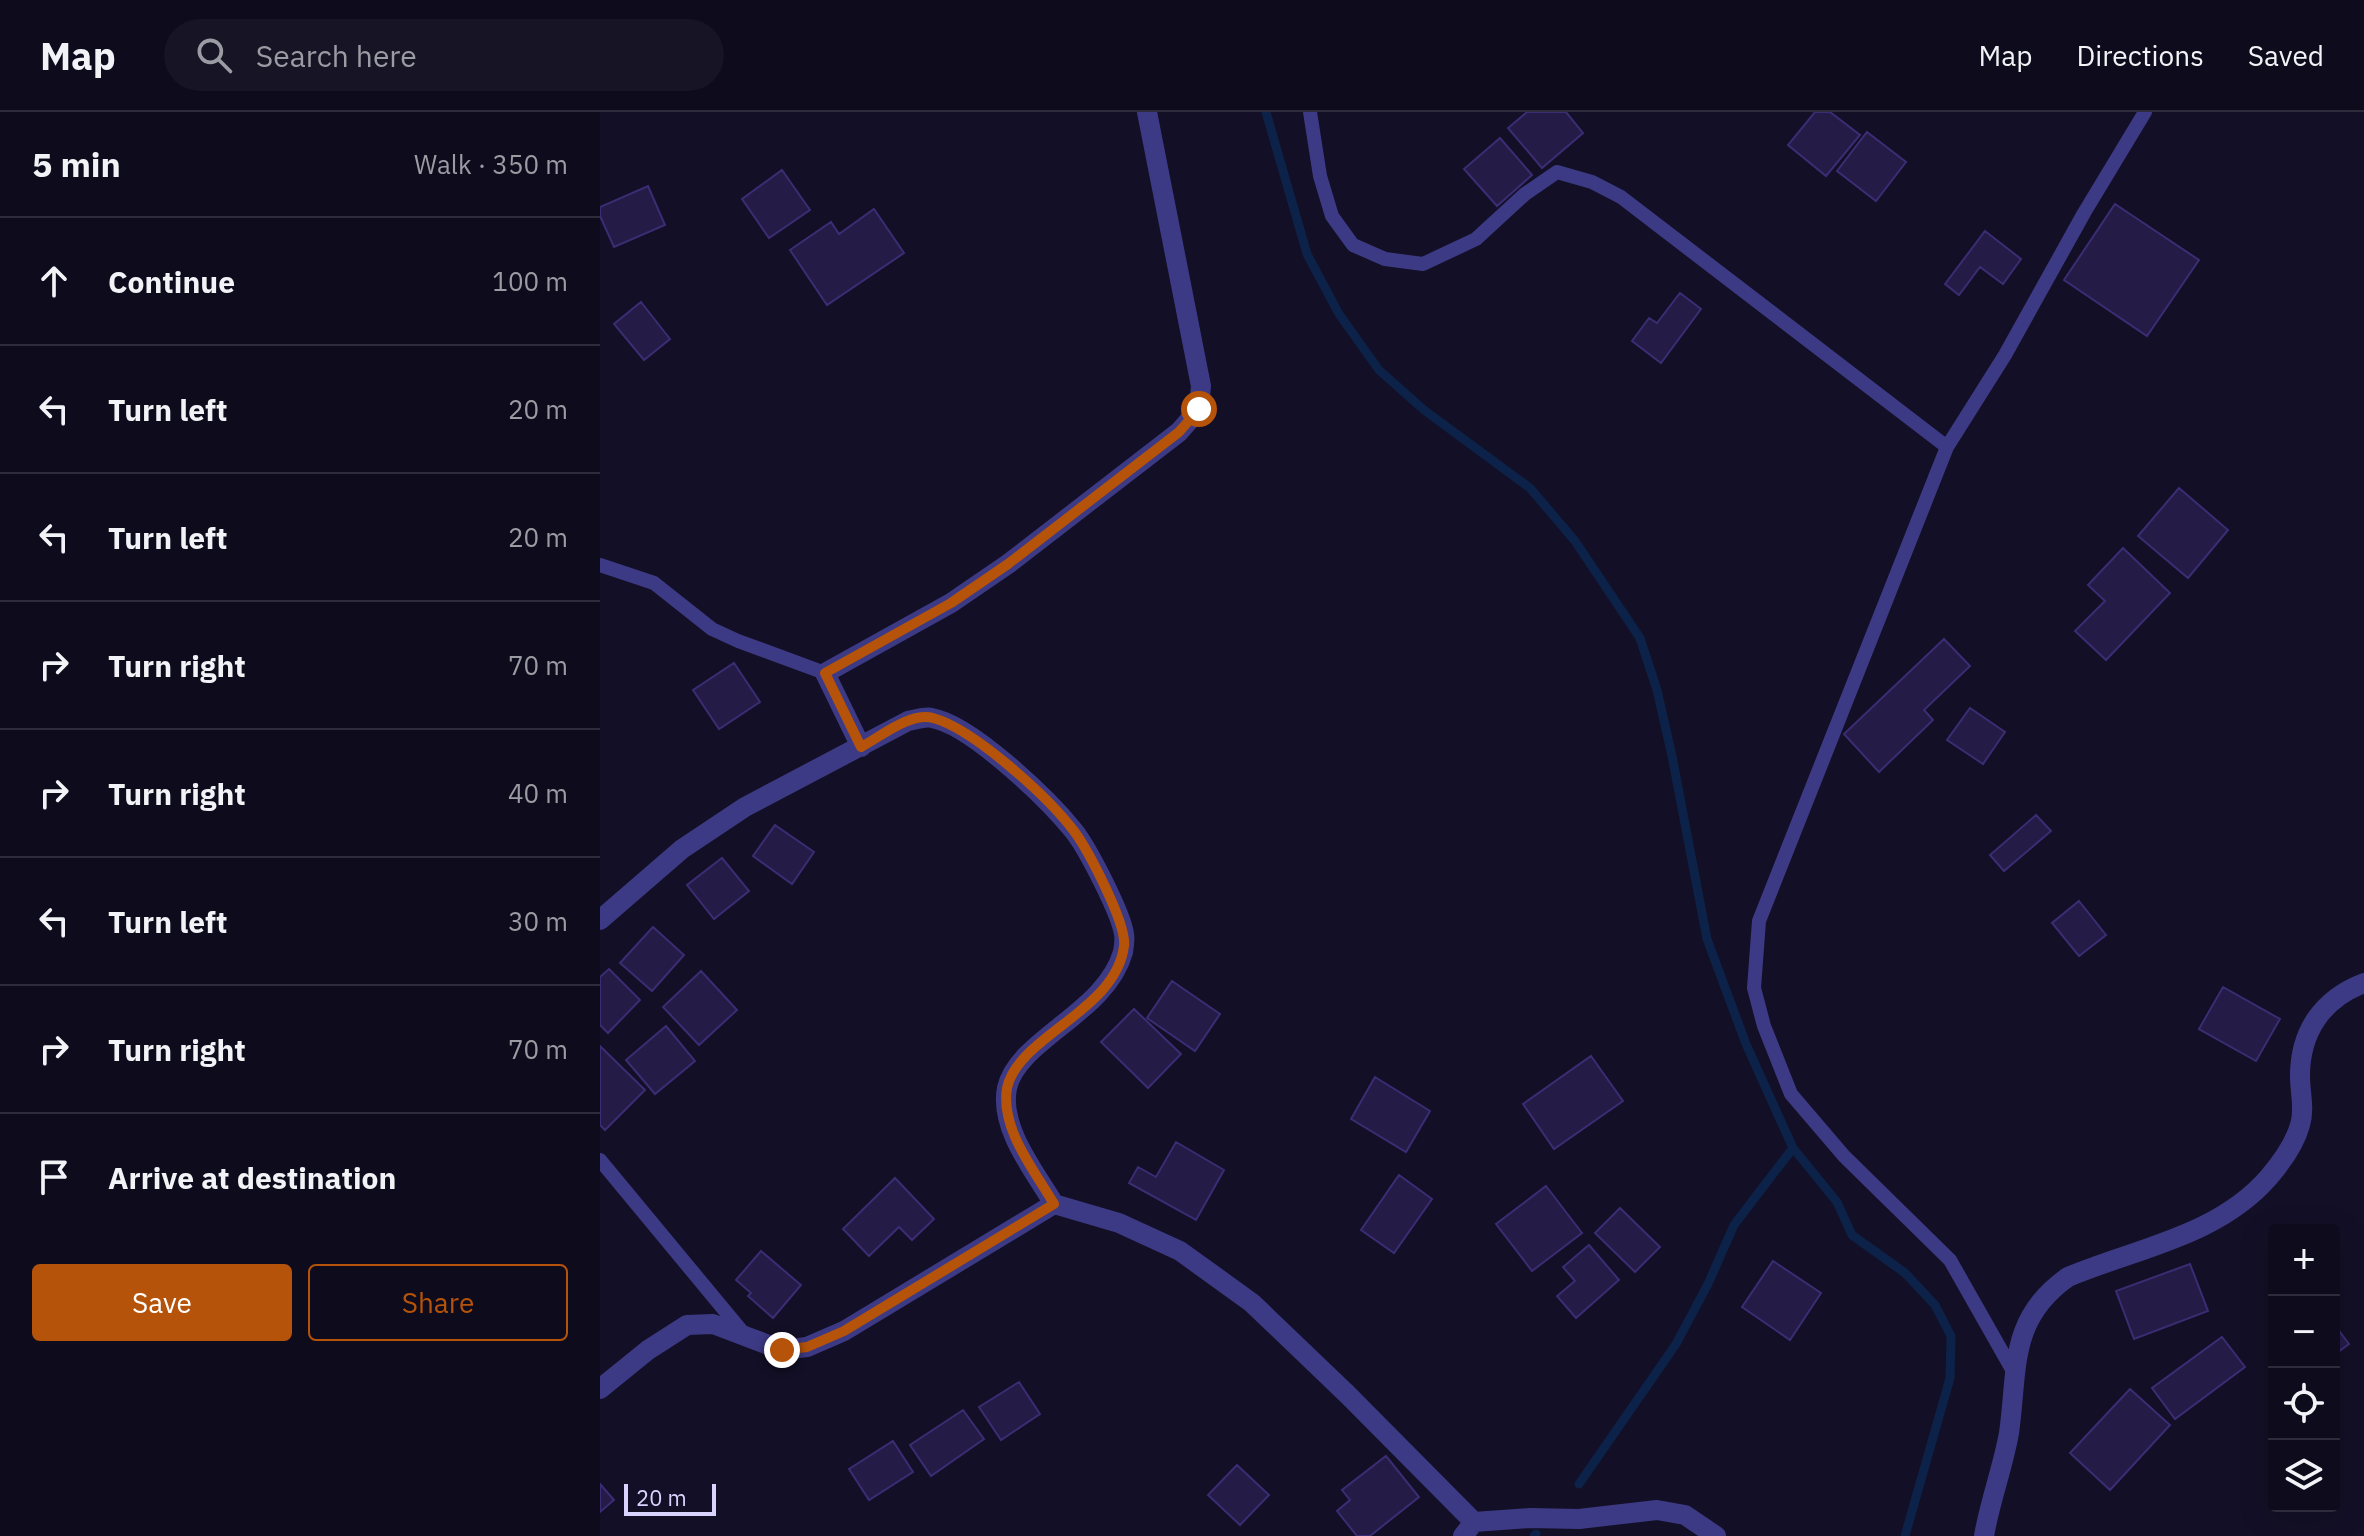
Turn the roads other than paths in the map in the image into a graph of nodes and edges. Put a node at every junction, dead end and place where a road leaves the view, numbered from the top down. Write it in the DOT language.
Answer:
graph roads {
  1 [pos="1147,112"];
  2 [pos="1310,112"];
  3 [pos="2145,112"];
  4 [pos="1947,447"];
  5 [pos="600,565"];
  6 [pos="825,673"];
  7 [pos="861,747"];
  8 [pos="600,920"];
  9 [pos="2364,983"];
  10 [pos="600,1160"];
  11 [pos="1054,1204"];
  12 [pos="746,1336"];
  13 [pos="2013,1371"];
  14 [pos="600,1389"];
  15 [pos="1468,1529"];
  16 [pos="1716,1536"];
  17 [pos="1984,1536"];
  1 -- 6 [label="street"];
  2 -- 4 [label="lane"];
  3 -- 4 [label="lane"];
  4 -- 13 [label="lane"];
  5 -- 6 [label="lane"];
  6 -- 7 [label="street"];
  7 -- 8 [label="street"];
  7 -- 11 [label="street"];
  9 -- 13 [label="street"];
  10 -- 12 [label="lane"];
  11 -- 12 [label="street"];
  11 -- 15 [label="street"];
  12 -- 14 [label="street"];
  13 -- 17 [label="street"];
  15 -- 16 [label="street"];
}
